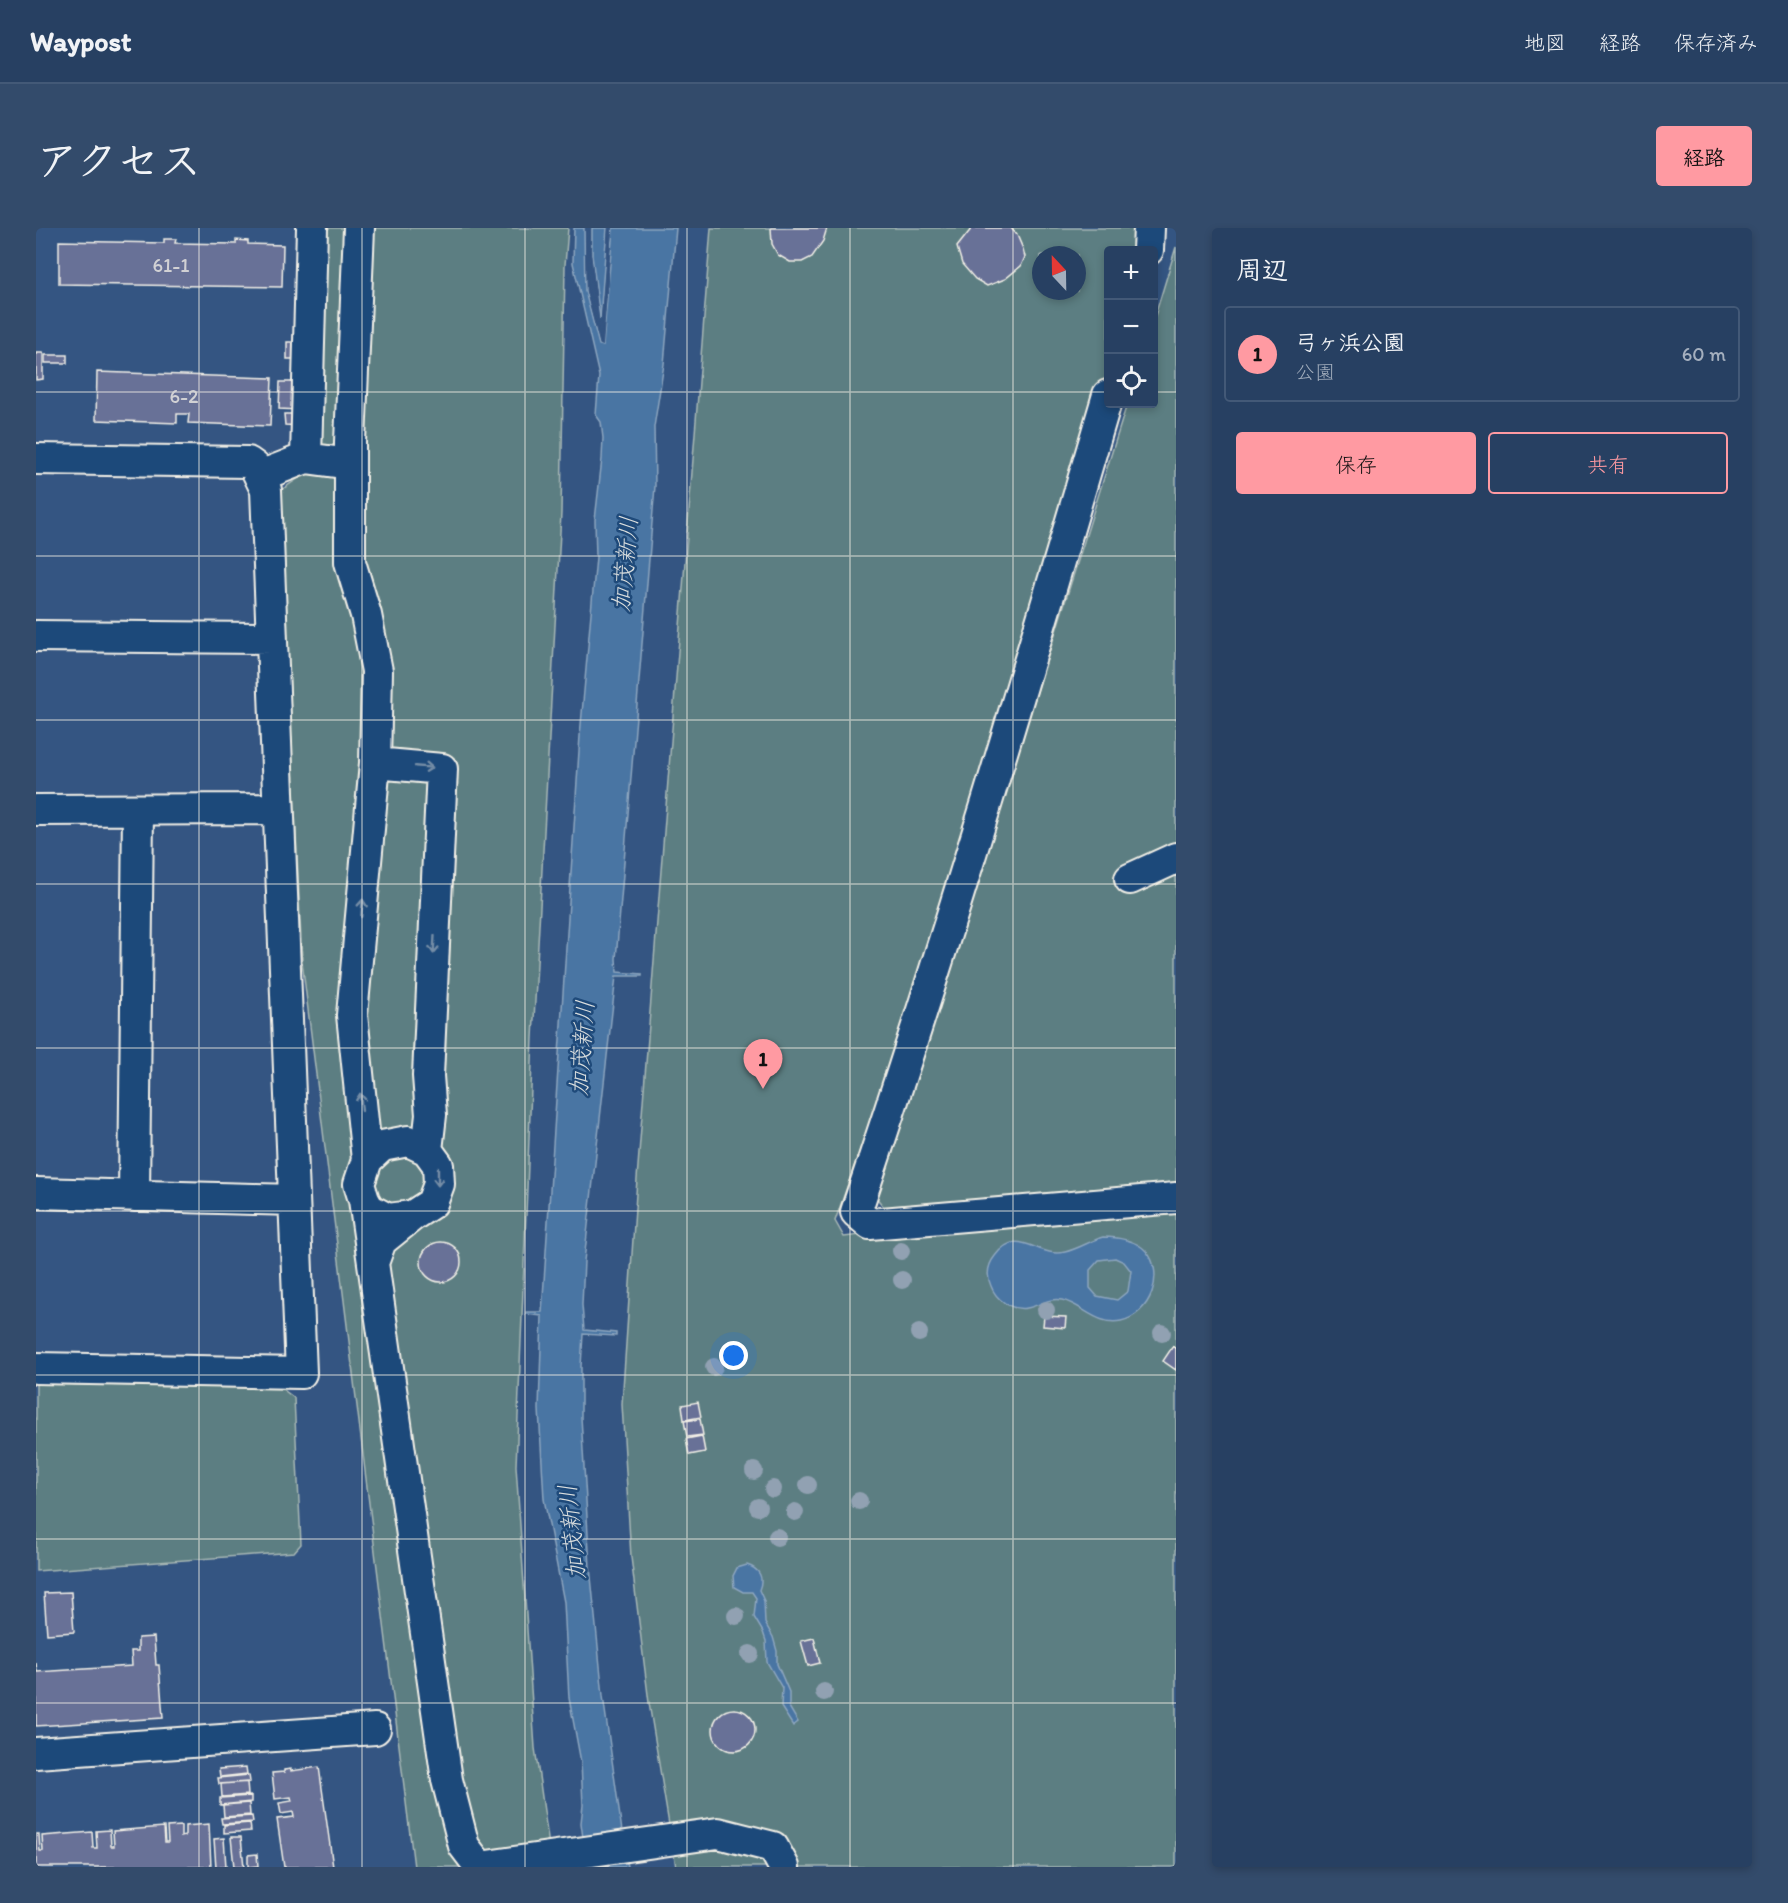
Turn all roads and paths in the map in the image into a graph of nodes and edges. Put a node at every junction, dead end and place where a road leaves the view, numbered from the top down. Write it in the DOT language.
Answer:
graph roads {
  1 [pos="312,228"];
  2 [pos="359,228"];
  3 [pos="1149,228"];
  4 [pos="1148,246"];
  5 [pos="1104,408"];
  6 [pos="306,458"];
  7 [pos="36,459"];
  8 [pos="350,464"];
  9 [pos="260,476"];
  10 [pos="36,636"];
  11 [pos="271,638"];
  12 [pos="375,763"];
  13 [pos="278,809"];
  14 [pos="36,810"];
  15 [pos="138,810"];
  16 [pos="1176,858"];
  17 [pos="1130,879"];
  18 [pos="427,1150"];
  19 [pos="367,1160"];
  20 [pos="36,1193"];
  21 [pos="134,1196"];
  22 [pos="1176,1198"];
  23 [pos="294,1200"];
  24 [pos="364,1200"];
  25 [pos="412,1216"];
  26 [pos="373,1263"];
  27 [pos="36,1368"];
  28 [pos="375,1729"];
  29 [pos="36,1754"];
  30 [pos="480,1867"];
  31 [pos="784,1867"];
  1 -- 6 [label="street"];
  2 -- 8 [label="street"];
  3 -- 4 [label="street"];
  5 -- 22 [label="street"];
  6 -- 8 [label="street"];
  6 -- 9 [label="street"];
  7 -- 9 [label="street"];
  8 -- 12 [label="street"];
  9 -- 11 [label="street"];
  10 -- 11 [label="street"];
  11 -- 13 [label="street"];
  12 -- 18 [label="street, one-way"];
  19 -- 12 [label="street, one-way"];
  13 -- 15 [label="street"];
  13 -- 23 [label="street"];
  14 -- 15 [label="street"];
  15 -- 21 [label="street"];
  16 -- 17 [label="street"];
  18 -- 19 [label="street"];
  18 -- 25 [label="street, one-way"];
  19 -- 24 [label="street"];
  20 -- 21 [label="street"];
  21 -- 23 [label="street"];
  23 -- 27 [label="street"];
  24 -- 25 [label="street"];
  24 -- 26 [label="street"];
  25 -- 26 [label="street"];
  26 -- 30 [label="street"];
  28 -- 29 [label="street"];
  30 -- 31 [label="street"];
}
